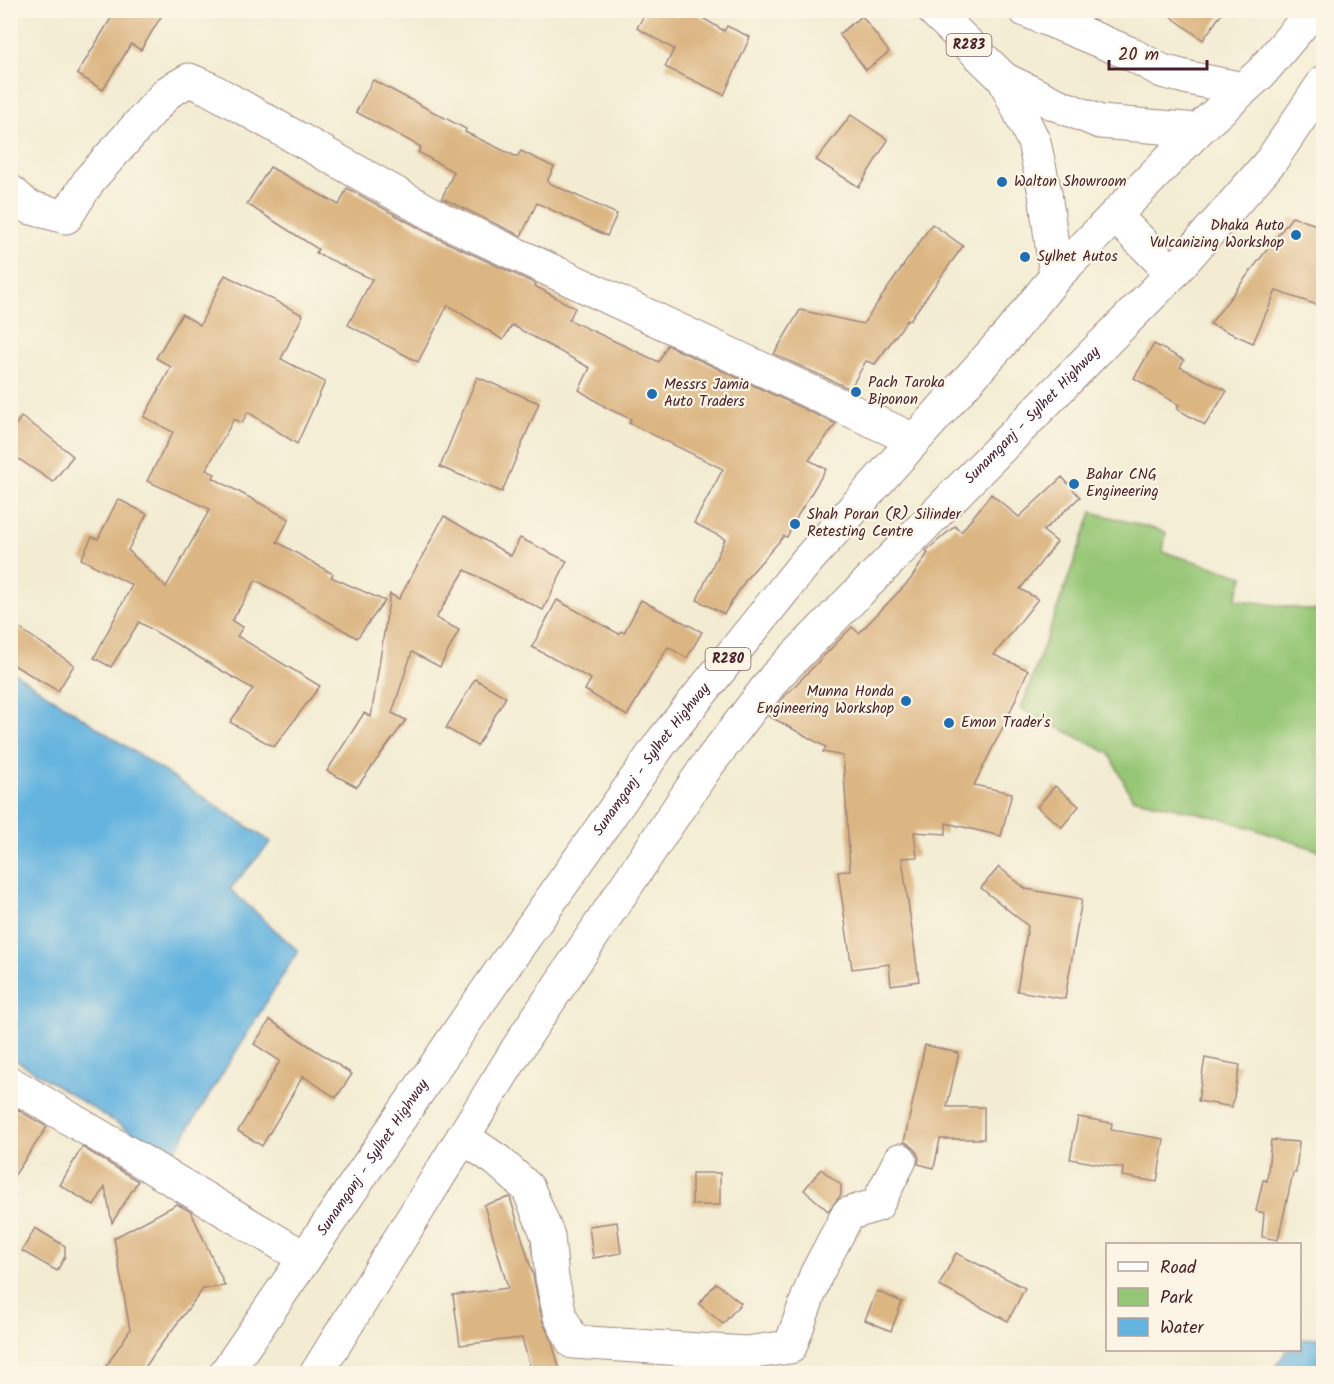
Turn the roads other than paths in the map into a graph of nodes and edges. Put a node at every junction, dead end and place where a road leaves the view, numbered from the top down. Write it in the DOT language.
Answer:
graph roads {
  1 [pos="933,10"];
  2 [pos="1025,10"];
  3 [pos="1314,10"];
  4 [pos="1004,79"];
  5 [pos="1323,82"];
  6 [pos="1243,89"];
  7 [pos="1198,130"];
  8 [pos="10,191"];
  9 [pos="1115,216"];
  10 [pos="1173,273"];
  11 [pos="1056,276"];
  12 [pos="914,440"];
  13 [pos="10,1083"];
  14 [pos="463,1137"];
  15 [pos="900,1160"];
  16 [pos="305,1258"];
  17 [pos="225,1374"];
  18 [pos="316,1374"];
  1 -- 4 [label="main road, R283"];
  2 -- 6 [label="main road"];
  3 -- 6 [label="main road, Sunamganj - Sylhet Highway / R280"];
  4 -- 7 [label="main road"];
  4 -- 11 [label="main road"];
  5 -- 10 [label="main road, Sunamganj - Sylhet Highway"];
  6 -- 7 [label="main road, Sunamganj - Sylhet Highway / R280"];
  7 -- 9 [label="main road, Sunamganj - Sylhet Highway / R280"];
  8 -- 12 [label="main road"];
  9 -- 10 [label="main road"];
  9 -- 11 [label="main road, Sunamganj - Sylhet Highway / R280"];
  10 -- 14 [label="main road, Sunamganj - Sylhet Highway"];
  11 -- 12 [label="main road, Sunamganj - Sylhet Highway / R280"];
  12 -- 16 [label="main road, Sunamganj - Sylhet Highway / R280"];
  13 -- 16 [label="main road"];
  14 -- 15 [label="main road"];
  14 -- 18 [label="main road, Sunamganj - Sylhet Highway"];
  16 -- 17 [label="main road, Sunamganj - Sylhet Highway / R280"];
}
